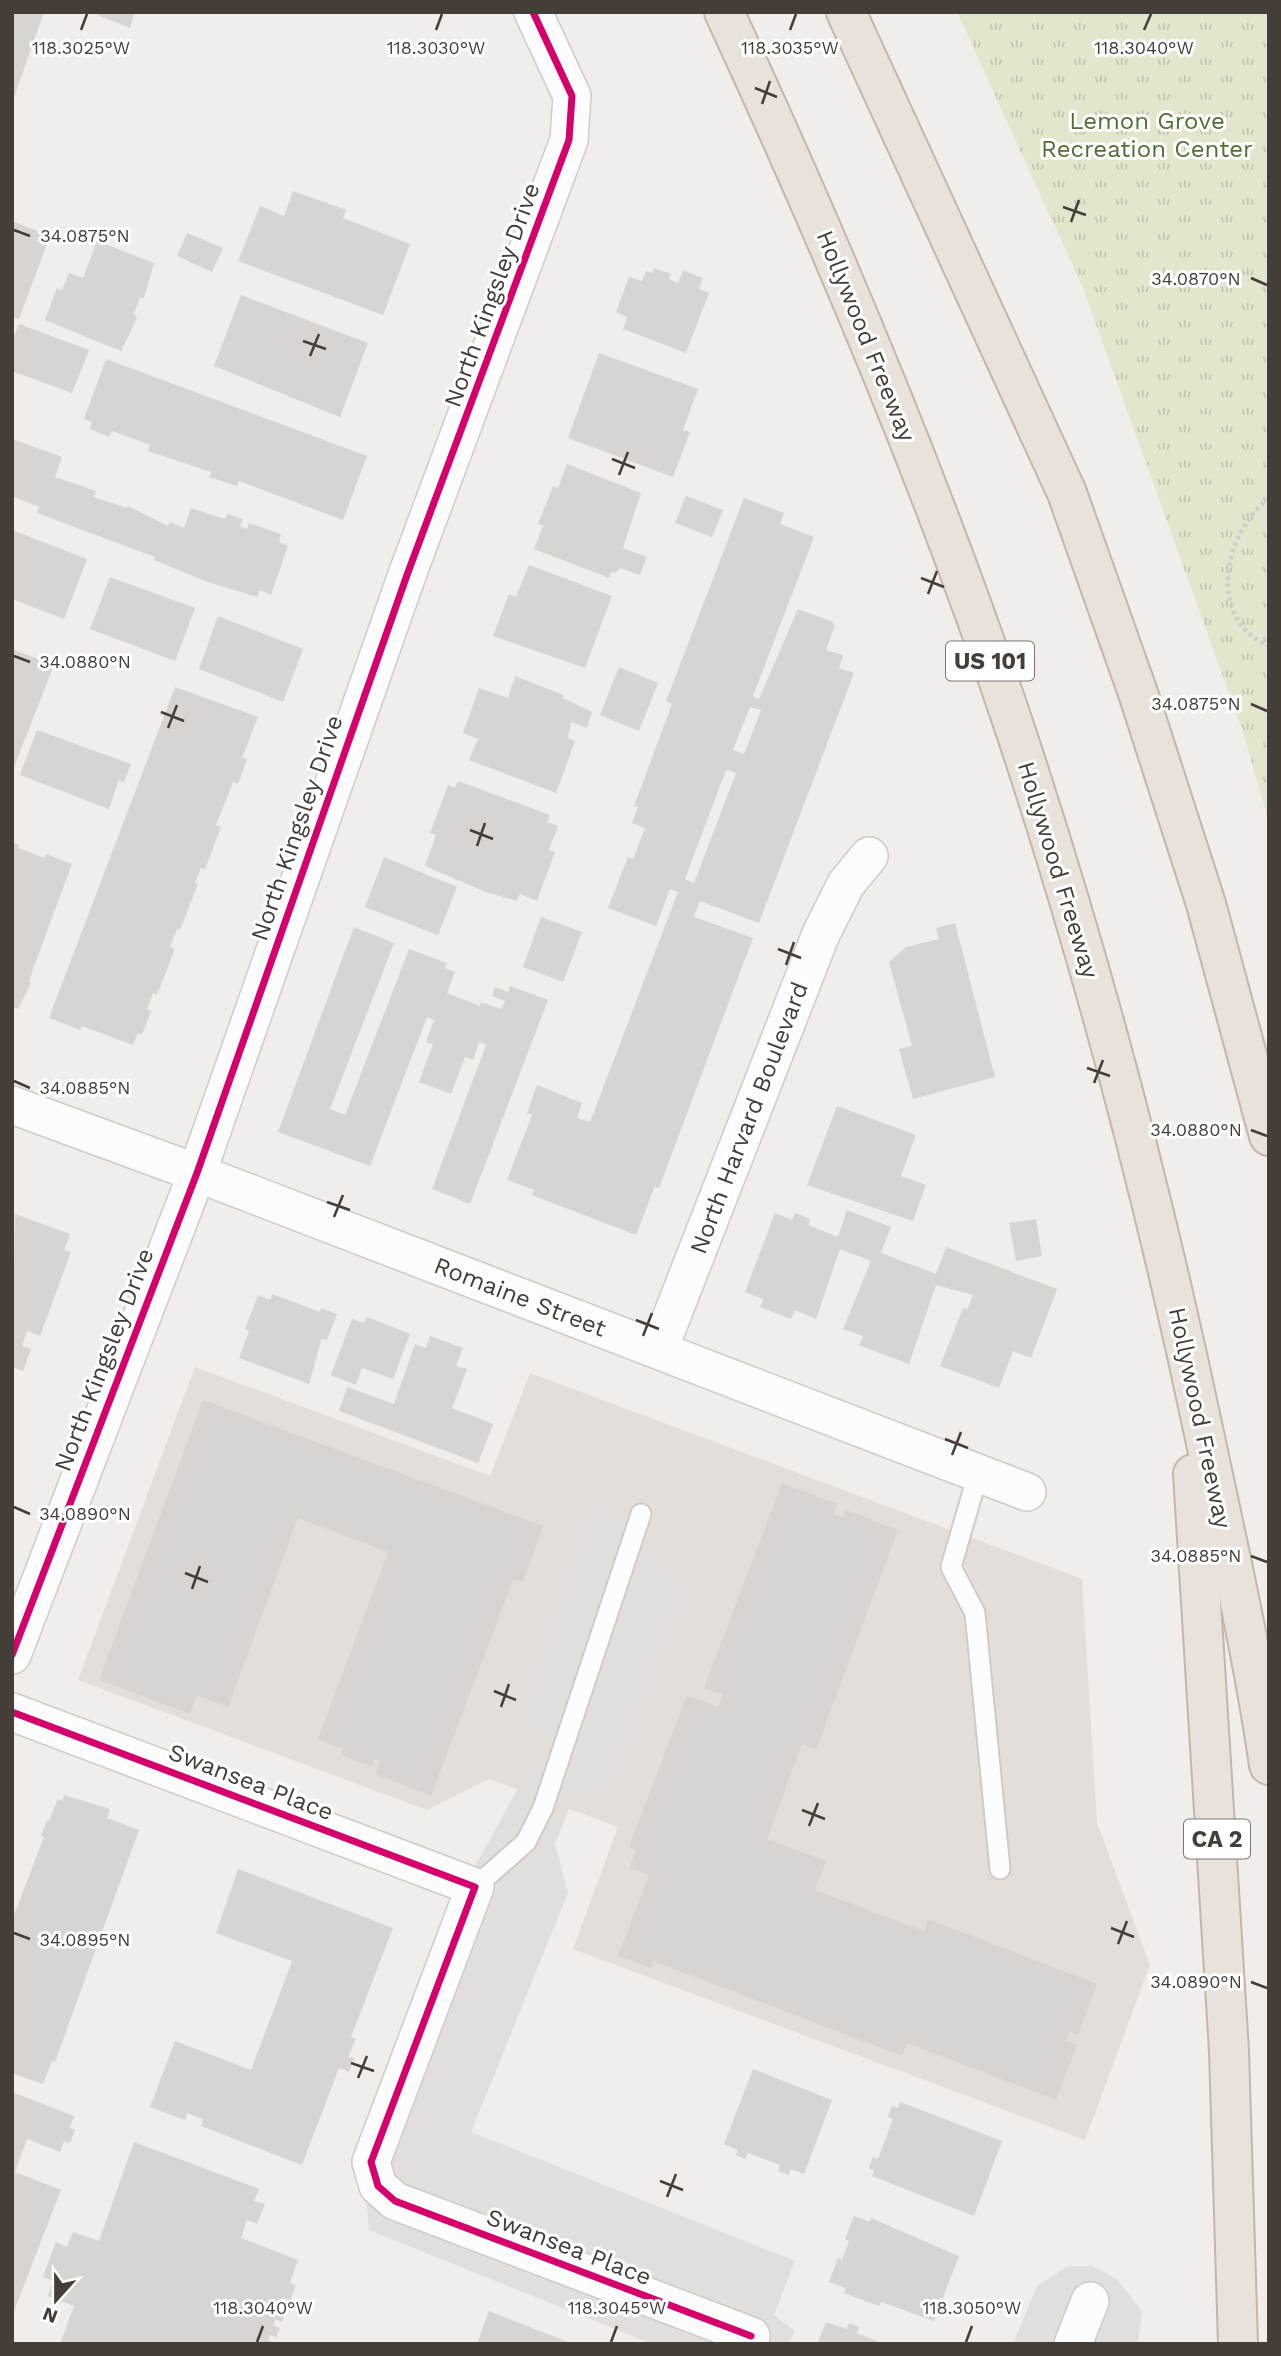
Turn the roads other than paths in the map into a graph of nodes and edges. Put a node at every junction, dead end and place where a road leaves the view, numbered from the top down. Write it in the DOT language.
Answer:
graph roads {
  1 [pos="533,12"];
  2 [pos="724,12"];
  3 [pos="846,12"];
  4 [pos="869,856"];
  5 [pos="12,1105"];
  6 [pos="1269,1136"];
  7 [pos="197,1173"];
  8 [pos="1183,1335"];
  9 [pos="659,1349"];
  10 [pos="978,1474"];
  11 [pos="1027,1492"];
  12 [pos="641,1514"];
  13 [pos="12,1655"];
  14 [pos="12,1712"];
  15 [pos="1269,1765"];
  16 [pos="1000,1870"];
  17 [pos="475,1887"];
  18 [pos="1090,2301"];
  19 [pos="751,2336"];
  20 [pos="1073,2344"];
  21 [pos="1238,2344"];
  1 -- 7 [label="street, North Kingsley Drive"];
  2 -- 8 [label="highway, Hollywood Freeway / US 101"];
  3 -- 6 [label="highway"];
  4 -- 9 [label="street, North Harvard Boulevard"];
  5 -- 7 [label="street, Romaine Street"];
  7 -- 9 [label="street, Romaine Street"];
  7 -- 13 [label="street, North Kingsley Drive"];
  8 -- 15 [label="highway, Hollywood Freeway / US 101"];
  8 -- 21 [label="highway, CA 2"];
  9 -- 10 [label="street, Romaine Street"];
  10 -- 11 [label="street, Romaine Street"];
  10 -- 16 [label="lane"];
  12 -- 17 [label="lane"];
  14 -- 17 [label="street, Swansea Place"];
  17 -- 19 [label="street, Swansea Place"];
  18 -- 20 [label="street"];
}
